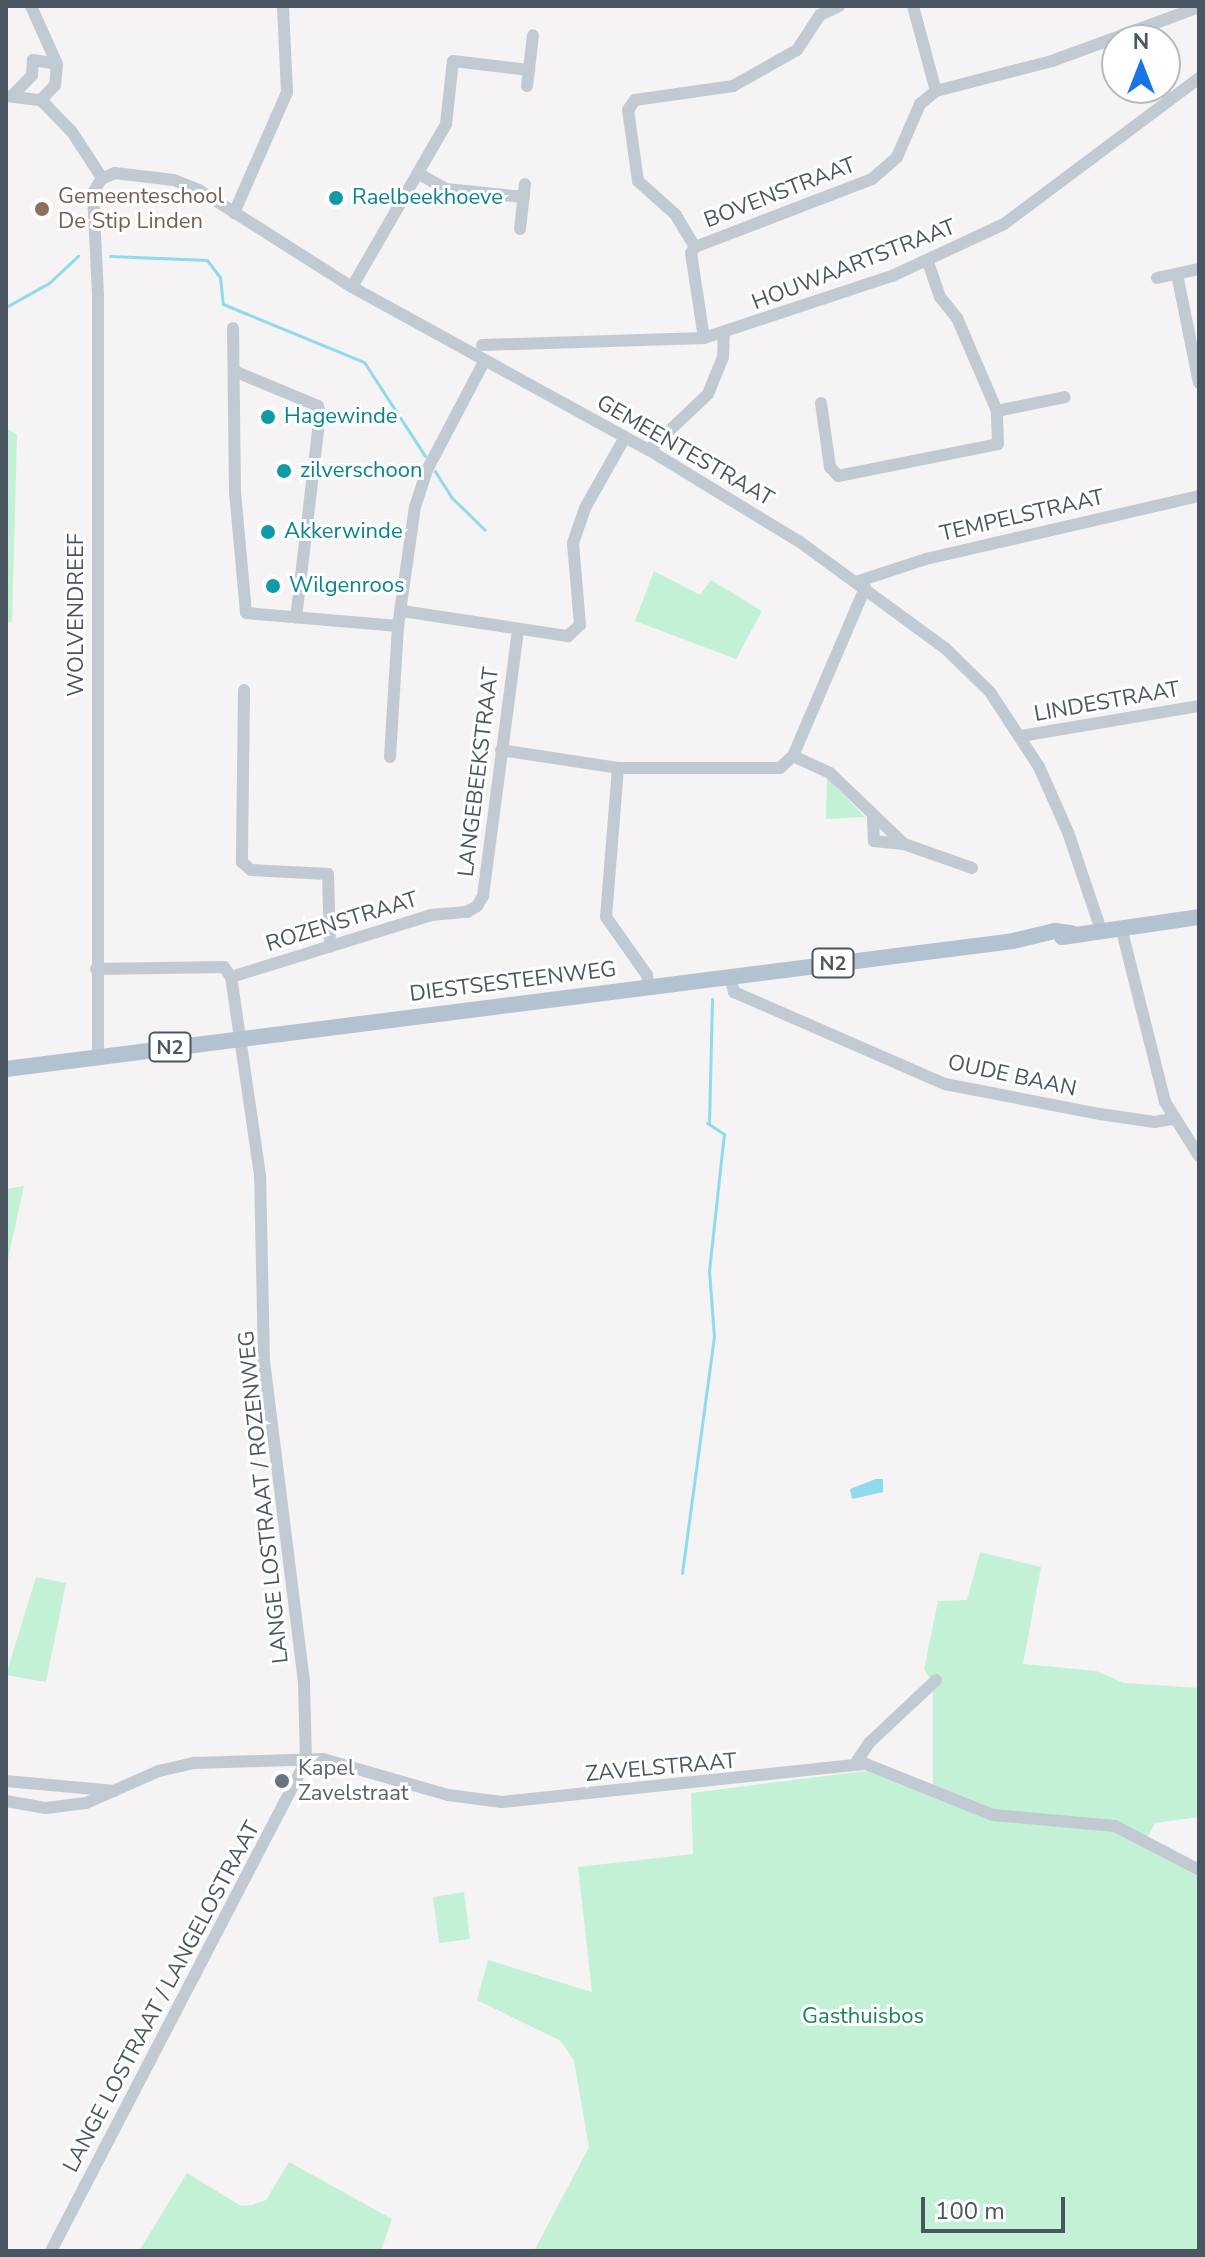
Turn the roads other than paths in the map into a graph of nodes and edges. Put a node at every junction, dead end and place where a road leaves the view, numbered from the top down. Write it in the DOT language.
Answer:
graph roads {
  1 [pos="31,6"];
  2 [pos="283,6"];
  3 [pos="839,6"];
  4 [pos="913,6"];
  5 [pos="1199,7"];
  6 [pos="533,35"];
  7 [pos="529,70"];
  8 [pos="57,71"];
  9 [pos="1199,78"];
  10 [pos="527,86"];
  11 [pos="936,91"];
  12 [pos="9,96"];
  13 [pos="41,100"];
  14 [pos="419,174"];
  15 [pos="100,175"];
  16 [pos="525,184"];
  17 [pos="524,197"];
  18 [pos="234,213"];
  19 [pos="520,229"];
  20 [pos="695,247"];
  21 [pos="928,262"];
  22 [pos="1199,269"];
  23 [pos="1177,274"];
  24 [pos="1157,278"];
  25 [pos="352,287"];
  26 [pos="233,328"];
  27 [pos="724,333"];
  28 [pos="704,338"];
  29 [pos="482,345"];
  30 [pos="520,346"];
  31 [pos="485,360"];
  32 [pos="498,368"];
  33 [pos="234,371"];
  34 [pos="1199,383"];
  35 [pos="1065,397"];
  36 [pos="821,403"];
  37 [pos="997,411"];
  38 [pos="625,437"];
  39 [pos="649,450"];
  40 [pos="1199,496"];
  41 [pos="861,585"];
  42 [pos="402,611"];
  43 [pos="296,618"];
  44 [pos="398,626"];
  45 [pos="518,631"];
  46 [pos="244,690"];
  47 [pos="1199,706"];
  48 [pos="1021,736"];
  49 [pos="501,750"];
  50 [pos="793,756"];
  51 [pos="390,757"];
  52 [pos="618,768"];
  53 [pos="972,868"];
  54 [pos="467,912"];
  55 [pos="1199,917"];
  56 [pos="1121,927"];
  57 [pos="1101,930"];
  58 [pos="330,947"];
  59 [pos="96,969"];
  60 [pos="231,977"];
  61 [pos="730,977"];
  62 [pos="649,987"];
  63 [pos="241,1038"];
  64 [pos="98,1056"];
  65 [pos="6,1069"];
  66 [pos="1173,1119"];
  67 [pos="1199,1156"];
  68 [pos="936,1680"];
  69 [pos="306,1761"];
  70 [pos="855,1764"];
  71 [pos="6,1781"];
  72 [pos="115,1791"];
  73 [pos="6,1801"];
  74 [pos="1199,1870"];
  75 [pos="51,2251"];
  1 -- 8 [label="street"];
  2 -- 18 [label="street"];
  3 -- 20 [label="street"];
  4 -- 11 [label="street"];
  5 -- 11 [label="street"];
  6 -- 7 [label="street"];
  7 -- 10 [label="street"];
  7 -- 14 [label="street"];
  8 -- 12 [label="street"];
  8 -- 13 [label="street"];
  9 -- 21 [label="street, HOUWAARTSTRAAT"];
  11 -- 20 [label="street, BOVENSTRAAT"];
  12 -- 13 [label="street"];
  13 -- 15 [label="street"];
  14 -- 17 [label="street"];
  14 -- 25 [label="street"];
  15 -- 18 [label="street, GEMEENTESTRAAT"];
  15 -- 59 [label="street, WOLVENDREEF"];
  16 -- 17 [label="street"];
  17 -- 19 [label="street"];
  18 -- 25 [label="street, GEMEENTESTRAAT"];
  20 -- 28 [label="street, BOVENSTRAAT"];
  21 -- 27 [label="street, HOUWAARTSTRAAT"];
  21 -- 37 [label="street"];
  22 -- 23 [label="street"];
  23 -- 24 [label="street"];
  23 -- 34 [label="street"];
  25 -- 31 [label="street, GEMEENTESTRAAT"];
  26 -- 33 [label="street"];
  27 -- 28 [label="street, HOUWAARTSTRAAT"];
  27 -- 39 [label="street"];
  28 -- 30 [label="street, HOUWAARTSTRAAT"];
  29 -- 30 [label="street, HOUWAARTSTRAAT"];
  30 -- 32 [label="street"];
  31 -- 32 [label="street, GEMEENTESTRAAT"];
  31 -- 42 [label="street"];
  32 -- 38 [label="street, GEMEENTESTRAAT"];
  33 -- 43 [label="street"];
  33 -- 43 [label="street"];
  35 -- 37 [label="street"];
  36 -- 37 [label="street"];
  38 -- 39 [label="street, GEMEENTESTRAAT"];
  38 -- 45 [label="street"];
  39 -- 41 [label="street, GEMEENTESTRAAT"];
  40 -- 41 [label="street, TEMPELSTRAAT"];
  41 -- 48 [label="street, GEMEENTESTRAAT"];
  41 -- 50 [label="street"];
  42 -- 44 [label="street"];
  42 -- 45 [label="street"];
  43 -- 44 [label="street"];
  44 -- 51 [label="street"];
  45 -- 49 [label="street, LANGEBEEKSTRAAT"];
  46 -- 58 [label="street"];
  47 -- 48 [label="street, LINDESTRAAT"];
  48 -- 57 [label="street, GEMEENTESTRAAT"];
  49 -- 52 [label="street"];
  49 -- 54 [label="street, LANGEBEEKSTRAAT"];
  50 -- 52 [label="street"];
  50 -- 53 [label="street"];
  52 -- 62 [label="street"];
  54 -- 58 [label="street, ROZENSTRAAT"];
  55 -- 56 [label="main road, DIESTSESTEENWEG / N2"];
  56 -- 57 [label="main road, DIESTSESTEENWEG / N2"];
  56 -- 66 [label="street"];
  57 -- 61 [label="main road, DIESTSESTEENWEG / N2"];
  58 -- 60 [label="street, ROZENSTRAAT"];
  59 -- 60 [label="street"];
  59 -- 64 [label="street, WOLVENDREEF"];
  60 -- 63 [label="street"];
  61 -- 62 [label="main road, DIESTSESTEENWEG / N2"];
  61 -- 66 [label="street, OUDE BAAN"];
  62 -- 63 [label="main road, DIESTSESTEENWEG / N2"];
  63 -- 64 [label="main road, DIESTSESTEENWEG / N2"];
  63 -- 69 [label="street, LANGE LOSTRAAT / ROZENWEG"];
  64 -- 65 [label="main road, DIESTSESTEENWEG / N2"];
  66 -- 67 [label="street"];
  68 -- 70 [label="street"];
  69 -- 70 [label="street, ZAVELSTRAAT"];
  69 -- 72 [label="street, ZAVELSTRAAT"];
  69 -- 75 [label="street, LANGE LOSTRAAT / LANGELOSTRAAT"];
  70 -- 74 [label="street, ZAVELSTRAAT"];
  71 -- 72 [label="street, ZAVELSTRAAT"];
  72 -- 73 [label="street, ZAVELSTRAAT"];
}
